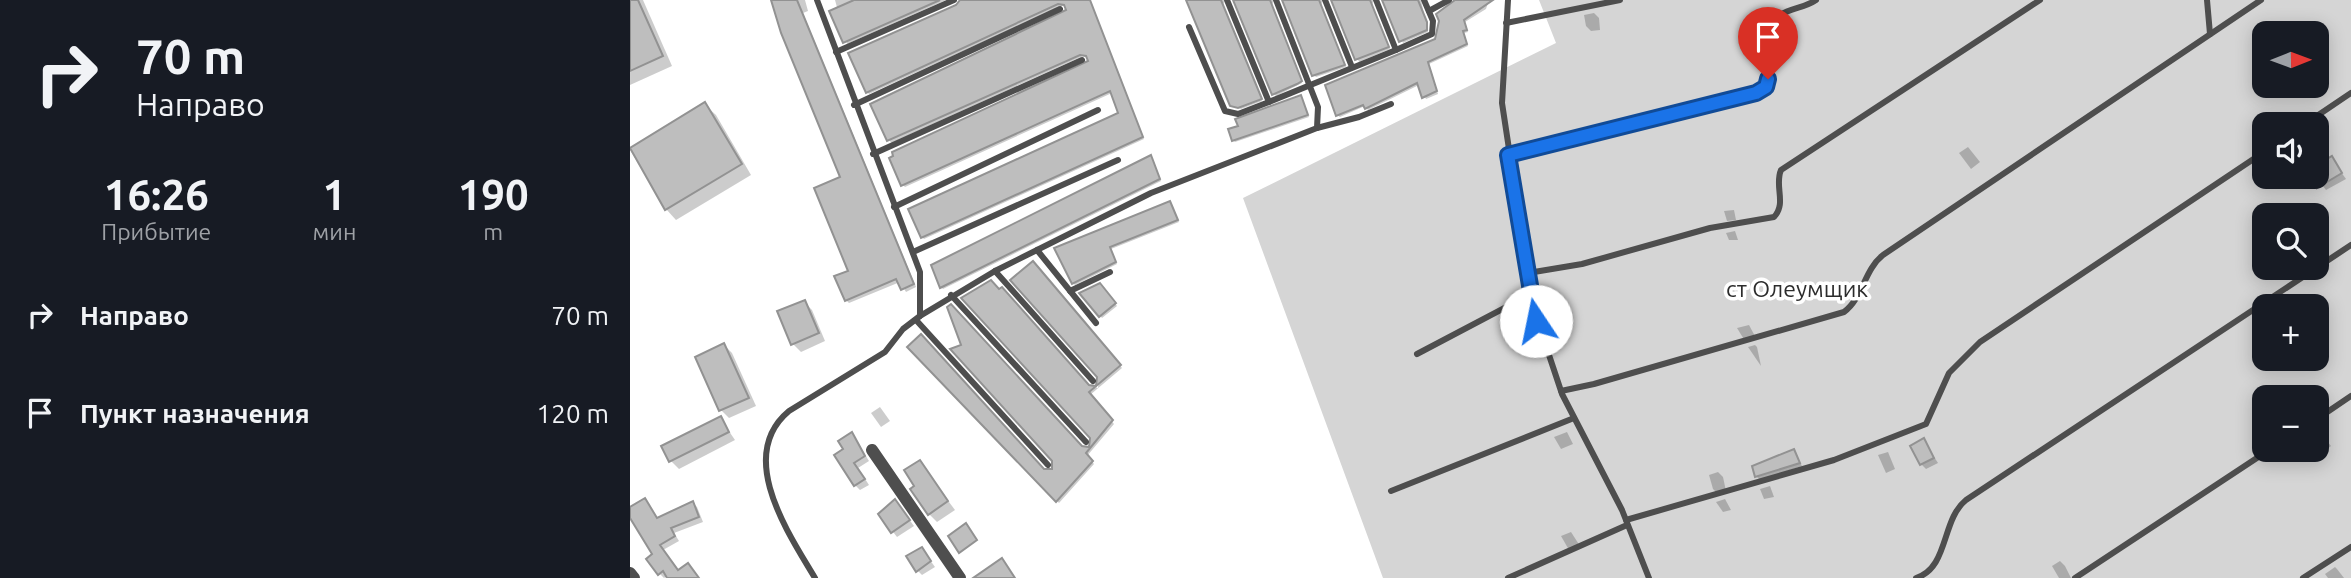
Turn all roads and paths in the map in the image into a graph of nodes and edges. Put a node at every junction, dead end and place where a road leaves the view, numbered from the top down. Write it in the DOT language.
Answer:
graph roads {
  1 [pos="827,0"];
  2 [pos="954,0"];
  3 [pos="1227,0"];
  4 [pos="1276,0"];
  5 [pos="1325,0"];
  6 [pos="1376,0"];
  7 [pos="1424,0"];
  8 [pos="1449,0"];
  9 [pos="1508,0"];
  10 [pos="1620,0"];
  11 [pos="1816,0"];
  12 [pos="2040,0"];
  13 [pos="2207,0"];
  14 [pos="2261,0"];
  15 [pos="817,2"];
  16 [pos="1060,9"];
  17 [pos="1429,10"];
  18 [pos="1506,23"];
  19 [pos="1189,27"];
  20 [pos="2210,34"];
  21 [pos="1396,50"];
  22 [pos="836,52"];
  23 [pos="1082,60"];
  24 [pos="1352,67"];
  25 [pos="1310,85"];
  26 [pos="2351,93"];
  27 [pos="1269,102"];
  28 [pos="1391,104"];
  29 [pos="854,105"];
  30 [pos="1098,110"];
  31 [pos="2323,112"];
  32 [pos="1317,128"];
  33 [pos="873,154"];
  34 [pos="1508,155"];
  35 [pos="1118,160"];
  36 [pos="2252,160"];
  37 [pos="894,207"];
  38 [pos="2351,245"];
  39 [pos="1037,250"];
  40 [pos="913,252"];
  41 [pos="995,271"];
  42 [pos="1110,272"];
  43 [pos="1528,273"];
  44 [pos="1070,291"];
  45 [pos="1531,294"];
  46 [pos="951,295"];
  47 [pos="918,318"];
  48 [pos="1096,323"];
  49 [pos="1417,354"];
  50 [pos="1093,380"];
  51 [pos="1561,391"];
  52 [pos="2351,396"];
  53 [pos="2329,411"];
  54 [pos="1574,418"];
  55 [pos="1086,442"];
  56 [pos="872,450"];
  57 [pos="2252,461"];
  58 [pos="1048,465"];
  59 [pos="1391,491"];
  60 [pos="1627,523"];
  61 [pos="2351,547"];
  62 [pos="630,573"];
  63 [pos="634,578"];
  64 [pos="815,578"];
  65 [pos="960,578"];
  66 [pos="1508,578"];
  67 [pos="1649,578"];
  68 [pos="1916,578"];
  69 [pos="2074,578"];
  70 [pos="2303,578"];
  1 -- 15 [label="lane"];
  2 -- 22 [label="lane"];
  3 -- 27 [label="lane"];
  4 -- 25 [label="lane"];
  5 -- 24 [label="lane"];
  6 -- 21 [label="lane"];
  7 -- 17 [label="lane"];
  8 -- 17 [label="lane"];
  9 -- 18 [label="lane"];
  10 -- 18 [label="lane"];
  11 -- 34 [label="lane"];
  12 -- 43 [label="lane"];
  13 -- 20 [label="lane"];
  14 -- 20 [label="lane"];
  15 -- 22 [label="lane"];
  16 -- 29 [label="lane"];
  17 -- 21 [label="lane"];
  18 -- 34 [label="lane"];
  19 -- 27 [label="lane"];
  20 -- 51 [label="lane"];
  21 -- 24 [label="lane"];
  22 -- 29 [label="lane"];
  23 -- 33 [label="lane"];
  24 -- 25 [label="lane"];
  25 -- 27 [label="lane"];
  25 -- 32 [label="lane"];
  26 -- 31 [label="lane"];
  28 -- 32 [label="lane"];
  29 -- 33 [label="lane"];
  30 -- 37 [label="lane"];
  32 -- 39 [label="lane"];
  33 -- 37 [label="lane"];
  34 -- 43 [label="lane"];
  35 -- 40 [label="lane"];
  36 -- 60 [label="lane"];
  37 -- 40 [label="lane"];
  38 -- 68 [label="lane"];
  39 -- 41 [label="lane"];
  39 -- 44 [label="lane"];
  40 -- 47 [label="lane"];
  41 -- 46 [label="lane"];
  41 -- 50 [label="lane"];
  42 -- 44 [label="lane"];
  43 -- 45 [label="lane"];
  44 -- 48 [label="lane"];
  45 -- 49 [label="lane"];
  45 -- 51 [label="lane"];
  46 -- 47 [label="lane"];
  46 -- 55 [label="lane"];
  47 -- 58 [label="lane"];
  47 -- 64 [label="lane"];
  51 -- 54 [label="lane"];
  52 -- 53 [label="lane"];
  54 -- 59 [label="lane"];
  54 -- 60 [label="lane"];
  56 -- 65 [label="street"];
  57 -- 69 [label="lane"];
  60 -- 66 [label="lane"];
  60 -- 67 [label="lane"];
  61 -- 70 [label="lane"];
  62 -- 63 [label="street"];
}
